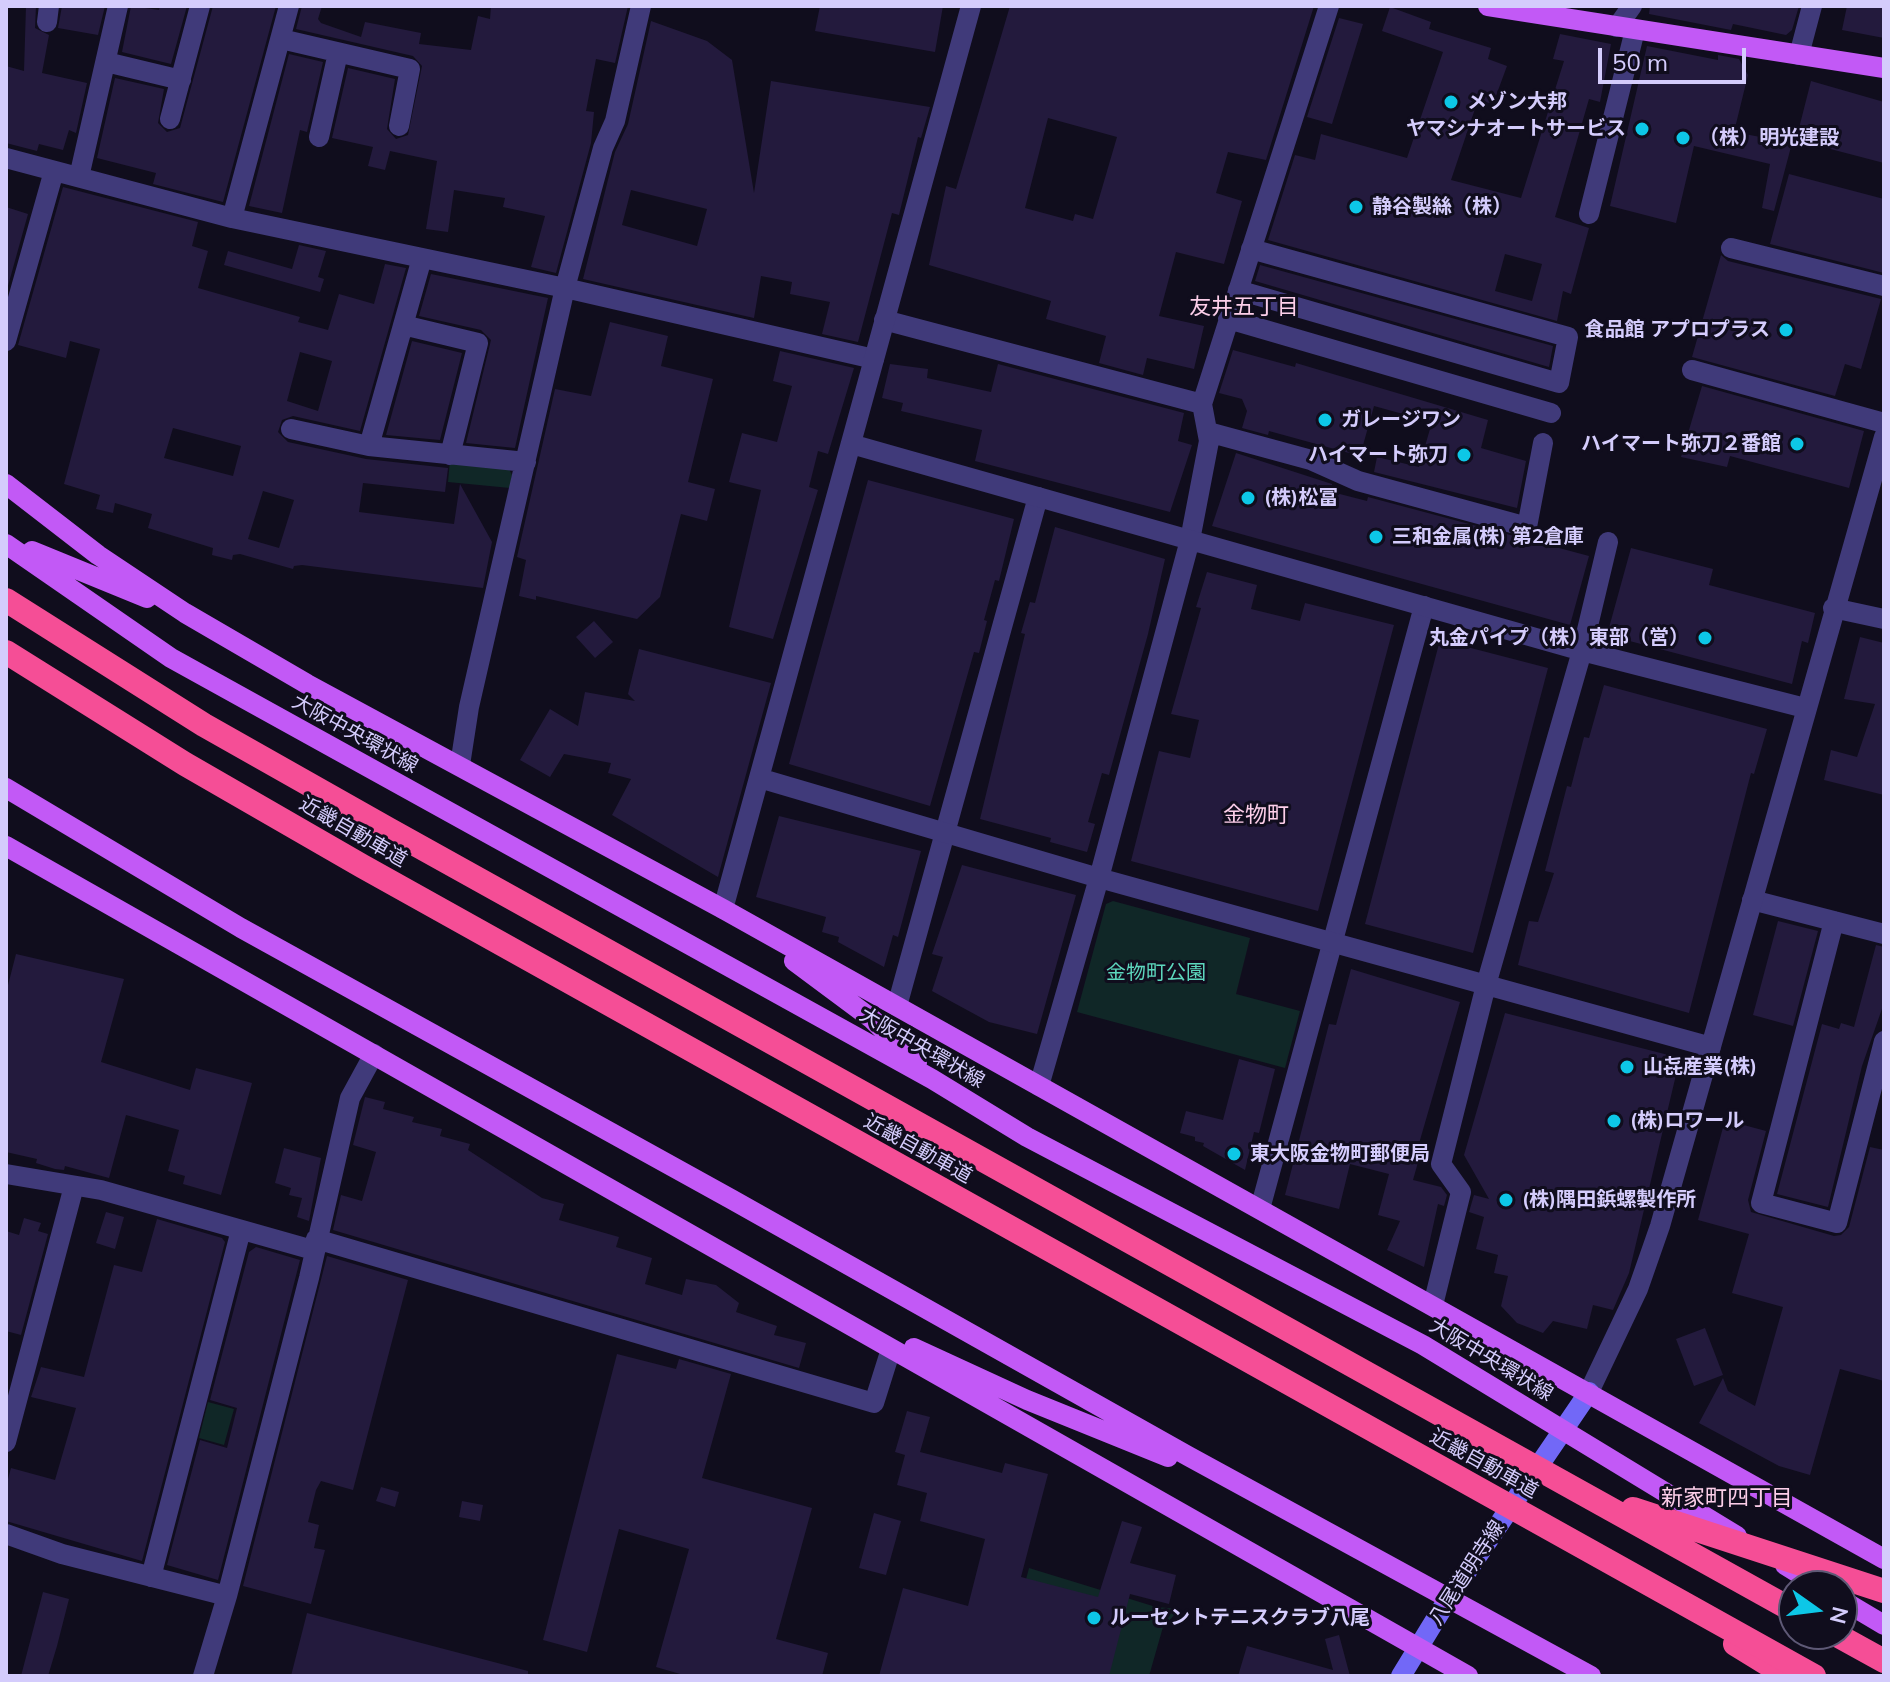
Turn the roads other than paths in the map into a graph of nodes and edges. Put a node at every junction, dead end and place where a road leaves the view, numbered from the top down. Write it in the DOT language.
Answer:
graph roads {
  1 [pos="118,6"];
  2 [pos="200,6"];
  3 [pos="289,6"];
  4 [pos="641,6"];
  5 [pos="971,6"];
  6 [pos="1329,6"];
  7 [pos="1488,6"];
  8 [pos="1632,6"];
  9 [pos="1812,6"];
  10 [pos="1580,14"];
  11 [pos="1626,29"];
  12 [pos="281,39"];
  13 [pos="338,53"];
  14 [pos="1799,55"];
  15 [pos="106,62"];
  16 [pos="1884,68"];
  17 [pos="181,80"];
  18 [pos="170,119"];
  19 [pos="399,126"];
  20 [pos="319,137"];
  21 [pos="6,158"];
  22 [pos="54,171"];
  23 [pos="79,177"];
  24 [pos="1589,214"];
  25 [pos="232,218"];
  26 [pos="1731,248"];
  27 [pos="1251,249"];
  28 [pos="422,258"];
  29 [pos="1884,286"];
  30 [pos="565,288"];
  31 [pos="1238,290"];
  32 [pos="1228,319"];
  33 [pos="884,320"];
  34 [pos="403,325"];
  35 [pos="6,341"];
  36 [pos="874,359"];
  37 [pos="1692,370"];
  38 [pos="1202,404"];
  39 [pos="1551,413"];
  40 [pos="1884,423"];
  41 [pos="291,429"];
  42 [pos="1208,432"];
  43 [pos="1884,437"];
  44 [pos="1543,443"];
  45 [pos="851,444"];
  46 [pos="369,446"];
  47 [pos="450,455"];
  48 [pos="526,462"];
  49 [pos="6,484"];
  50 [pos="1038,497"];
  51 [pos="1190,540"];
  52 [pos="6,542"];
  53 [pos="1608,542"];
  54 [pos="6,600"];
  55 [pos="1424,606"];
  56 [pos="1833,608"];
  57 [pos="185,613"];
  58 [pos="1884,619"];
  59 [pos="1582,651"];
  60 [pos="6,652"];
  61 [pos="1805,708"];
  62 [pos="460,765"];
  63 [pos="759,778"];
  64 [pos="6,788"];
  65 [pos="944,832"];
  66 [pos="6,846"];
  67 [pos="1099,878"];
  68 [pos="1752,900"];
  69 [pos="723,909"];
  70 [pos="1834,921"];
  71 [pos="1884,934"];
  72 [pos="1333,943"];
  73 [pos="1486,985"];
  74 [pos="897,1006"];
  75 [pos="1884,1041"];
  76 [pos="1711,1047"];
  77 [pos="374,1054"];
  78 [pos="932,1079"];
  79 [pos="1039,1086"];
  80 [pos="6,1174"];
  81 [pos="74,1186"];
  82 [pos="1260,1209"];
  83 [pos="241,1230"];
  84 [pos="314,1245"];
  85 [pos="766,1280"];
  86 [pos="1433,1305"];
  87 [pos="891,1349"];
  88 [pos="1589,1392"];
  89 [pos="1563,1432"];
  90 [pos="6,1442"];
  91 [pos="1253,1492"];
  92 [pos="1585,1494"];
  93 [pos="6,1534"];
  94 [pos="1598,1555"];
  95 [pos="1884,1559"];
  96 [pos="1792,1570"];
  97 [pos="151,1577"];
  98 [pos="1884,1591"];
  99 [pos="227,1596"];
  100 [pos="1448,1599"];
  101 [pos="1778,1602"];
  102 [pos="1858,1610"];
  103 [pos="1884,1625"];
  104 [pos="1858,1647"];
  105 [pos="1419,1648"];
  106 [pos="1884,1661"];
  107 [pos="203,1676"];
  108 [pos="1401,1676"];
  109 [pos="1468,1676"];
  110 [pos="1591,1676"];
  111 [pos="1787,1676"];
  112 [pos="1814,1676"];
  1 -- 15 [label="street"];
  2 -- 17 [label="street"];
  3 -- 12 [label="street"];
  4 -- 30 [label="street"];
  5 -- 33 [label="street"];
  6 -- 27 [label="street"];
  7 -- 10 [label="main road"];
  8 -- 11 [label="street"];
  9 -- 14 [label="street"];
  10 -- 11 [label="main road"];
  11 -- 14 [label="main road"];
  11 -- 24 [label="street"];
  12 -- 13 [label="street"];
  12 -- 25 [label="street"];
  13 -- 19 [label="street"];
  13 -- 20 [label="street"];
  14 -- 16 [label="main road"];
  15 -- 17 [label="street"];
  15 -- 23 [label="street"];
  17 -- 18 [label="street"];
  21 -- 22 [label="street"];
  22 -- 23 [label="street"];
  22 -- 35 [label="street"];
  23 -- 25 [label="street"];
  25 -- 28 [label="street"];
  26 -- 29 [label="street"];
  27 -- 31 [label="street"];
  27 -- 31 [label="street"];
  28 -- 30 [label="street"];
  28 -- 34 [label="street"];
  30 -- 36 [label="street"];
  30 -- 48 [label="street"];
  31 -- 32 [label="street"];
  32 -- 38 [label="street"];
  32 -- 39 [label="street"];
  33 -- 36 [label="street"];
  33 -- 38 [label="street"];
  34 -- 46 [label="street"];
  34 -- 47 [label="street"];
  36 -- 45 [label="street"];
  37 -- 40 [label="street"];
  38 -- 42 [label="street"];
  41 -- 46 [label="street"];
  42 -- 44 [label="street"];
  42 -- 51 [label="street"];
  43 -- 56 [label="street"];
  45 -- 50 [label="street"];
  45 -- 63 [label="street"];
  46 -- 47 [label="street"];
  47 -- 48 [label="street"];
  48 -- 62 [label="street"];
  49 -- 57 [label="main road"];
  50 -- 51 [label="street"];
  50 -- 65 [label="street"];
  51 -- 55 [label="street"];
  51 -- 67 [label="street"];
  52 -- 57 [label="main road"];
  52 -- 78 [label="main road, 大阪中央環状線"];
  53 -- 59 [label="street"];
  54 -- 92 [label="highway, 近畿自動車道, bridge"];
  55 -- 59 [label="street"];
  55 -- 72 [label="street"];
  56 -- 58 [label="street"];
  56 -- 61 [label="street"];
  57 -- 62 [label="main road"];
  59 -- 61 [label="street"];
  59 -- 73 [label="street"];
  60 -- 94 [label="highway, 近畿自動車道, bridge"];
  61 -- 68 [label="street"];
  62 -- 69 [label="main road"];
  63 -- 65 [label="street"];
  63 -- 69 [label="street"];
  64 -- 91 [label="main road"];
  65 -- 67 [label="street"];
  65 -- 74 [label="street"];
  66 -- 77 [label="main road"];
  67 -- 72 [label="street"];
  67 -- 79 [label="street"];
  68 -- 70 [label="street"];
  68 -- 76 [label="street"];
  69 -- 74 [label="main road"];
  69 -- 78 [label="main road"];
  70 -- 71 [label="street"];
  70 -- 75 [label="street"];
  72 -- 73 [label="street"];
  72 -- 82 [label="street"];
  73 -- 76 [label="street"];
  73 -- 86 [label="street"];
  74 -- 79 [label="main road"];
  76 -- 88 [label="street"];
  77 -- 84 [label="street"];
  77 -- 85 [label="main road"];
  78 -- 89 [label="main road, 大阪中央環状線"];
  79 -- 82 [label="main road"];
  80 -- 81 [label="street"];
  81 -- 83 [label="street"];
  81 -- 90 [label="street"];
  82 -- 86 [label="main road"];
  83 -- 84 [label="street"];
  83 -- 97 [label="street"];
  84 -- 87 [label="street"];
  84 -- 99 [label="street"];
  85 -- 87 [label="main road"];
  85 -- 91 [label="main road"];
  86 -- 88 [label="main road"];
  87 -- 105 [label="main road"];
  88 -- 89 [label="main road, 八尾道明寺線"];
  88 -- 95 [label="main road"];
  89 -- 96 [label="main road, 大阪中央環状線"];
  89 -- 100 [label="main road, 八尾道明寺線"];
  91 -- 100 [label="main road"];
  92 -- 98 [label="highway, bridge"];
  92 -- 101 [label="highway, 近畿自動車道, bridge"];
  93 -- 97 [label="street"];
  94 -- 111 [label="highway, bridge"];
  94 -- 112 [label="highway, 近畿自動車道, bridge"];
  97 -- 99 [label="street"];
  99 -- 107 [label="street"];
  100 -- 105 [label="main road, 八尾道明寺線"];
  100 -- 110 [label="main road"];
  102 -- 103 [label="main road"];
  104 -- 106 [label="highway"];
  105 -- 108 [label="main road, 八尾道明寺線"];
  105 -- 109 [label="main road"];
}
